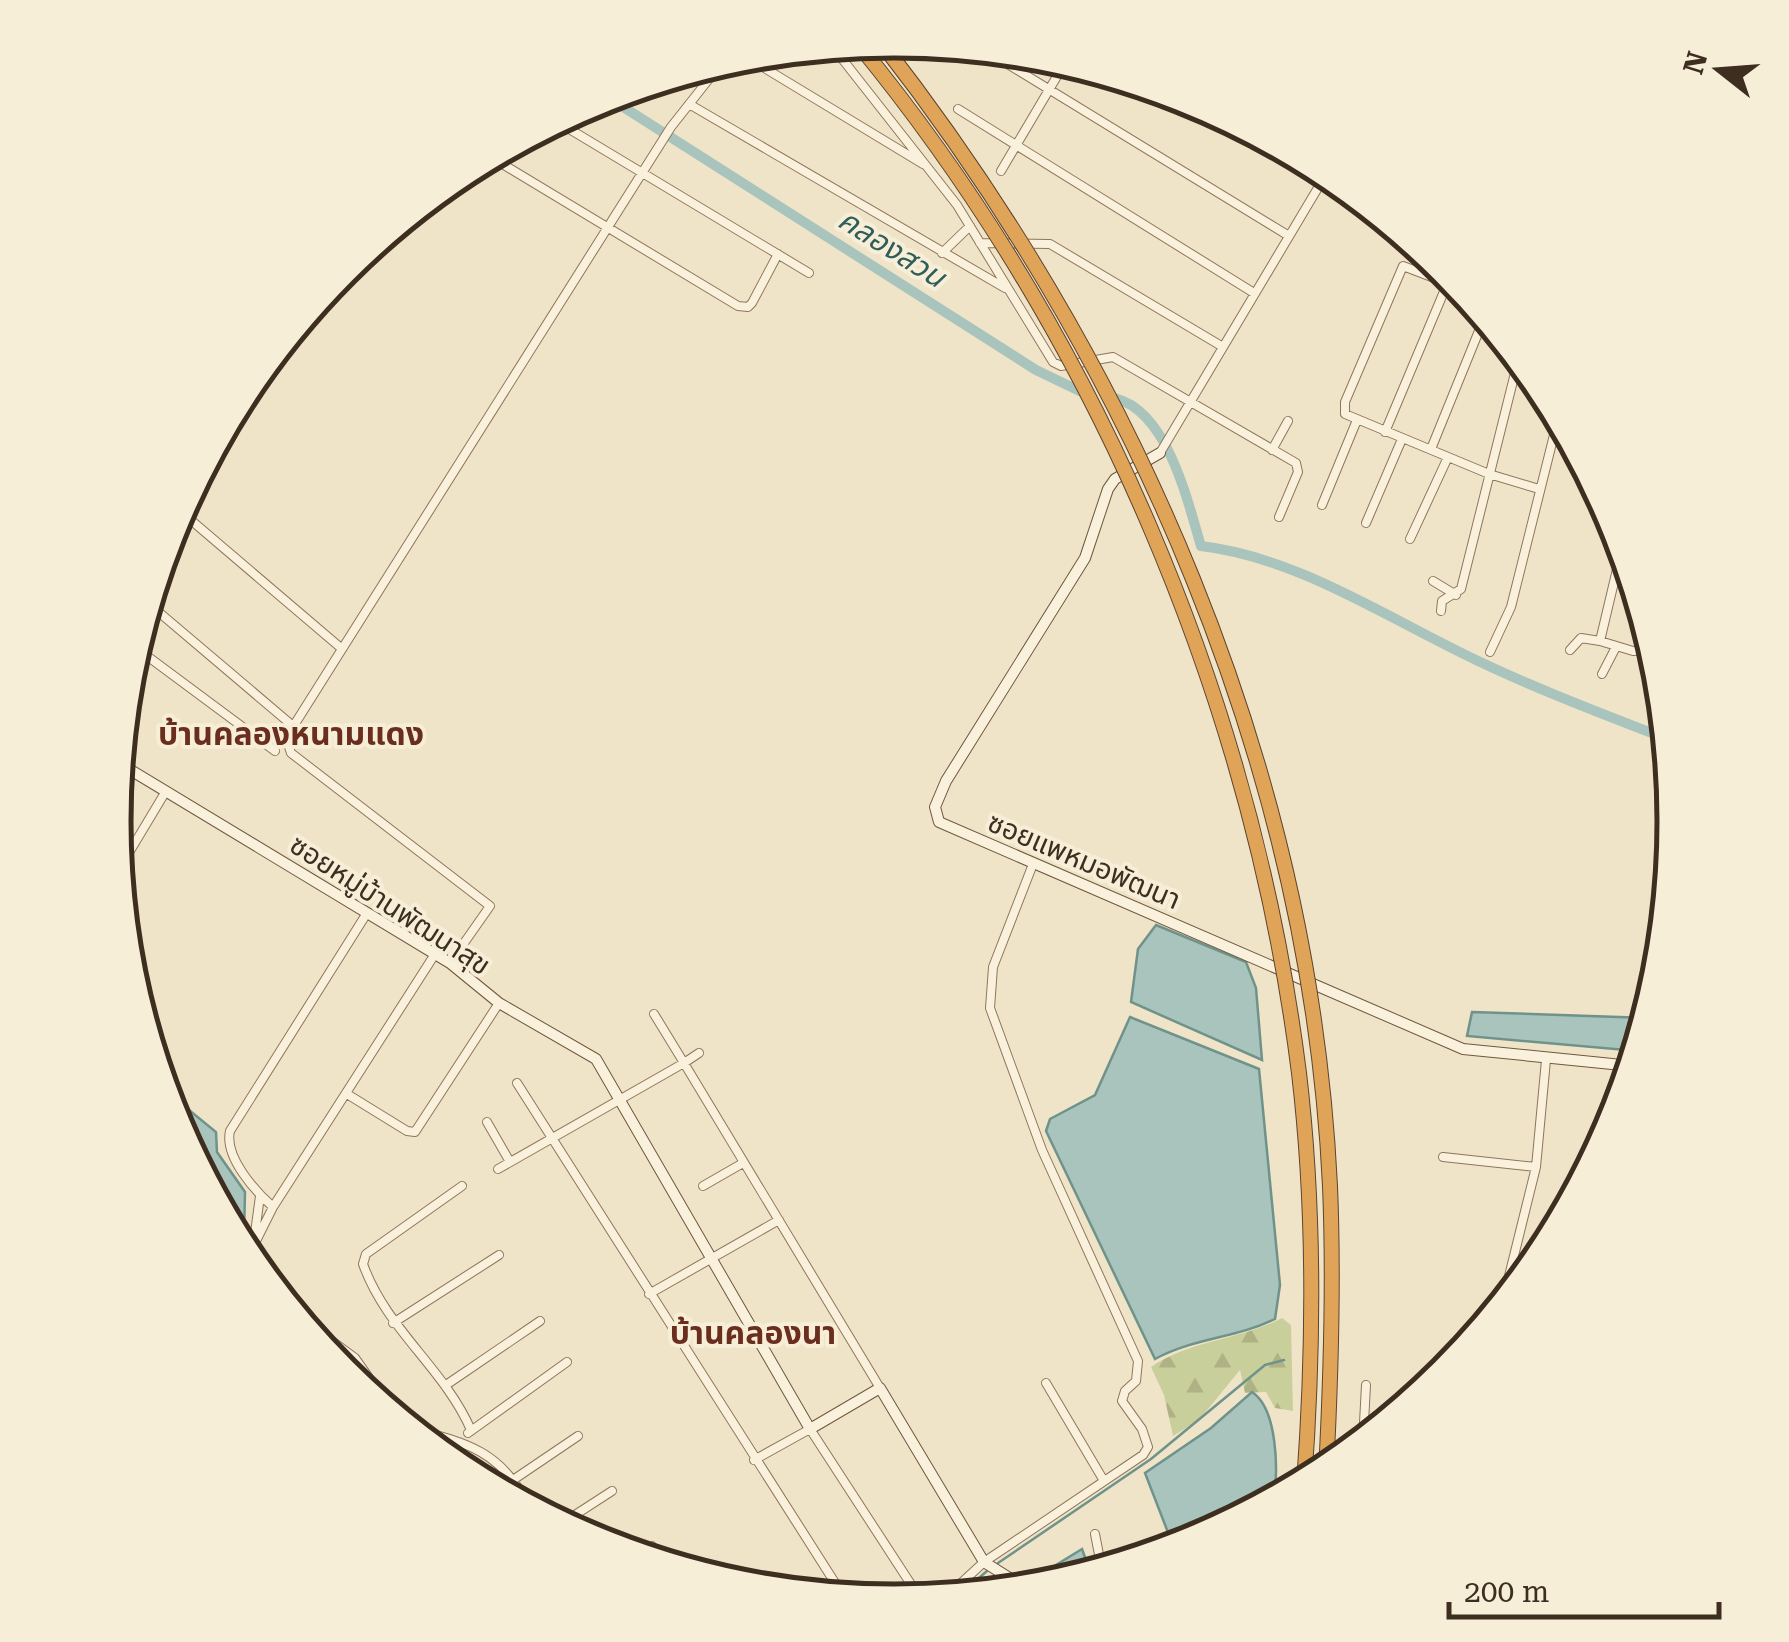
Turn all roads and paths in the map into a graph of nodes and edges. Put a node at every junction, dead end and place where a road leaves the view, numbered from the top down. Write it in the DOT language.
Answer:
graph roads {
  1 [pos="892,58"];
  2 [pos="843,59"];
  3 [pos="869,59"];
  4 [pos="1015,67"];
  5 [pos="766,69"];
  6 [pos="1057,76"];
  7 [pos="707,82"];
  8 [pos="1050,88"];
  9 [pos="689,104"];
  10 [pos="958,109"];
  11 [pos="571,130"];
  12 [pos="1015,146"];
  13 [pos="504,165"];
  14 [pos="928,167"];
  15 [pos="1001,171"];
  16 [pos="641,173"];
  17 [pos="1319,186"];
  18 [pos="970,226"];
  19 [pos="607,227"];
  20 [pos="1289,236"];
  21 [pos="980,243"];
  22 [pos="942,253"];
  23 [pos="778,254"];
  24 [pos="1422,270"];
  25 [pos="809,273"];
  26 [pos="1006,289"];
  27 [pos="1444,292"];
  28 [pos="1254,293"];
  29 [pos="1479,330"];
  30 [pos="1222,348"];
  31 [pos="1514,376"];
  32 [pos="1190,401"];
  33 [pos="1356,420"];
  34 [pos="1288,421"];
  35 [pos="1385,432"];
  36 [pos="1553,435"];
  37 [pos="1402,438"];
  38 [pos="1272,450"];
  39 [pos="1430,450"];
  40 [pos="1160,453"];
  41 [pos="1448,456"];
  42 [pos="1490,474"];
  43 [pos="1539,488"];
  44 [pos="1322,505"];
  45 [pos="1279,517"];
  46 [pos="192,521"];
  47 [pos="1366,523"];
  48 [pos="1410,539"];
  49 [pos="1616,573"];
  50 [pos="1433,581"];
  51 [pos="1456,594"];
  52 [pos="1440,611"];
  53 [pos="160,614"];
  54 [pos="1600,641"];
  55 [pos="1616,647"];
  56 [pos="341,648"];
  57 [pos="1638,649"];
  58 [pos="1570,650"];
  59 [pos="1490,652"];
  60 [pos="149,658"];
  61 [pos="1602,674"];
  62 [pos="292,726"];
  63 [pos="275,752"];
  64 [pos="133,771"];
  65 [pos="166,791"];
  66 [pos="132,848"];
  67 [pos="1033,864"];
  68 [pos="367,913"];
  69 [pos="435,954"];
  70 [pos="450,963"];
  71 [pos="499,1003"];
  72 [pos="654,1014"];
  73 [pos="699,1054"];
  74 [pos="1546,1060"];
  75 [pos="684,1063"];
  76 [pos="1617,1065"];
  77 [pos="517,1084"];
  78 [pos="347,1094"];
  79 [pos="619,1101"];
  80 [pos="487,1122"];
  81 [pos="551,1138"];
  82 [pos="1443,1157"];
  83 [pos="510,1162"];
  84 [pos="743,1162"];
  85 [pos="1536,1167"];
  86 [pos="498,1169"];
  87 [pos="462,1186"];
  88 [pos="703,1186"];
  89 [pos="260,1196"];
  90 [pos="273,1207"];
  91 [pos="779,1220"];
  92 [pos="254,1236"];
  93 [pos="257,1240"];
  94 [pos="499,1256"];
  95 [pos="711,1259"];
  96 [pos="1510,1272"];
  97 [pos="650,1294"];
  98 [pos="392,1322"];
  99 [pos="540,1322"];
  100 [pos="567,1362"];
  101 [pos="1046,1383"];
  102 [pos="1366,1384"];
  103 [pos="446,1386"];
  104 [pos="880,1388"];
  105 [pos="1364,1423"];
  106 [pos="810,1428"];
  107 [pos="471,1430"];
  108 [pos="442,1435"];
  109 [pos="578,1436"];
  110 [pos="462,1440"];
  111 [pos="1327,1450"];
  112 [pos="754,1460"];
  113 [pos="1305,1465"];
  114 [pos="513,1480"];
  115 [pos="1104,1481"];
  116 [pos="515,1483"];
  117 [pos="612,1492"];
  118 [pos="576,1514"];
  119 [pos="1095,1534"];
  120 [pos="1099,1556"];
  121 [pos="984,1562"];
  122 [pos="1003,1577"];
  123 [pos="963,1581"];
  124 [pos="834,1582"];
  125 [pos="911,1584"];
  1 -- 111 [label="highway, bridge"];
  2 -- 14 [label="street"];
  3 -- 113 [label="highway, bridge"];
  4 -- 8 [label="street"];
  5 -- 14 [label="street"];
  6 -- 8 [label="street"];
  7 -- 9 [label="street"];
  8 -- 12 [label="street"];
  8 -- 20 [label="street"];
  9 -- 16 [label="street"];
  9 -- 22 [label="street"];
  10 -- 12 [label="street"];
  11 -- 16 [label="street"];
  12 -- 15 [label="street"];
  12 -- 28 [label="street"];
  13 -- 19 [label="street"];
  14 -- 18 [label="street"];
  16 -- 19 [label="street"];
  16 -- 23 [label="street"];
  17 -- 20 [label="street"];
  18 -- 21 [label="street"];
  18 -- 22 [label="street"];
  19 -- 23 [label="street"];
  19 -- 56 [label="street"];
  20 -- 28 [label="street"];
  21 -- 26 [label="street"];
  21 -- 30 [label="street"];
  22 -- 26 [label="street"];
  23 -- 25 [label="street"];
  24 -- 33 [label="street"];
  26 -- 32 [label="street"];
  27 -- 35 [label="street"];
  28 -- 30 [label="street"];
  29 -- 39 [label="street"];
  30 -- 32 [label="street"];
  31 -- 42 [label="street"];
  32 -- 38 [label="street"];
  32 -- 40 [label="street"];
  33 -- 35 [label="street"];
  33 -- 44 [label="street"];
  34 -- 38 [label="street"];
  35 -- 37 [label="street"];
  36 -- 43 [label="street"];
  37 -- 39 [label="street"];
  37 -- 47 [label="street"];
  38 -- 45 [label="street"];
  39 -- 41 [label="street"];
  40 -- 67 [label="street, ซอยแพหมอพัฒนา"];
  41 -- 42 [label="street"];
  41 -- 48 [label="street"];
  42 -- 43 [label="street"];
  42 -- 51 [label="street"];
  43 -- 59 [label="street"];
  46 -- 56 [label="street"];
  49 -- 54 [label="street"];
  50 -- 51 [label="street"];
  51 -- 52 [label="street"];
  53 -- 62 [label="street"];
  54 -- 55 [label="street"];
  54 -- 58 [label="street"];
  55 -- 57 [label="street"];
  55 -- 61 [label="street"];
  56 -- 62 [label="street"];
  60 -- 63 [label="street"];
  62 -- 70 [label="street"];
  64 -- 65 [label="street, ซอยหมู่บ้านพัฒนาสุข"];
  65 -- 66 [label="street"];
  65 -- 68 [label="street, ซอยหมู่บ้านพัฒนาสุข"];
  67 -- 74 [label="street, ซอยแพหมอพัฒนา"];
  67 -- 115 [label="street"];
  68 -- 69 [label="street, ซอยหมู่บ้านพัฒนาสุข"];
  68 -- 89 [label="street"];
  69 -- 70 [label="street, ซอยหมู่บ้านพัฒนาสุข"];
  69 -- 78 [label="street"];
  70 -- 71 [label="street, ซอยหมู่บ้านพัฒนาสุข"];
  71 -- 78 [label="street"];
  71 -- 79 [label="street, ซอยหมู่บ้านพัฒนาสุข"];
  72 -- 75 [label="street"];
  73 -- 75 [label="street"];
  74 -- 76 [label="street, ซอยแพหมอพัฒนา"];
  74 -- 85 [label="street"];
  75 -- 79 [label="street"];
  75 -- 84 [label="street"];
  77 -- 81 [label="street"];
  78 -- 90 [label="street"];
  79 -- 81 [label="street"];
  79 -- 95 [label="street, ซอยหมู่บ้านพัฒนาสุข"];
  80 -- 83 [label="street"];
  81 -- 83 [label="street"];
  81 -- 97 [label="street"];
  82 -- 85 [label="street"];
  83 -- 86 [label="street"];
  84 -- 88 [label="street"];
  84 -- 91 [label="street"];
  85 -- 96 [label="street"];
  87 -- 98 [label="street"];
  89 -- 90 [label="street"];
  89 -- 92 [label="street"];
  90 -- 93 [label="street"];
  91 -- 95 [label="street"];
  91 -- 104 [label="street"];
  94 -- 98 [label="street"];
  95 -- 97 [label="street"];
  95 -- 106 [label="street, ซอยหมู่บ้านพัฒนาสุข"];
  97 -- 112 [label="street"];
  98 -- 103 [label="street"];
  99 -- 103 [label="street"];
  100 -- 107 [label="street"];
  101 -- 115 [label="street"];
  102 -- 105 [label="street"];
  103 -- 107 [label="street"];
  104 -- 106 [label="street"];
  104 -- 121 [label="street"];
  106 -- 112 [label="street"];
  106 -- 125 [label="street"];
  107 -- 110 [label="street"];
  108 -- 110 [label="street"];
  109 -- 114 [label="street"];
  110 -- 114 [label="street"];
  112 -- 124 [label="street"];
  114 -- 116 [label="street"];
  115 -- 121 [label="street"];
  117 -- 118 [label="street"];
  119 -- 120 [label="street"];
  121 -- 122 [label="street"];
  121 -- 123 [label="street"];
}
